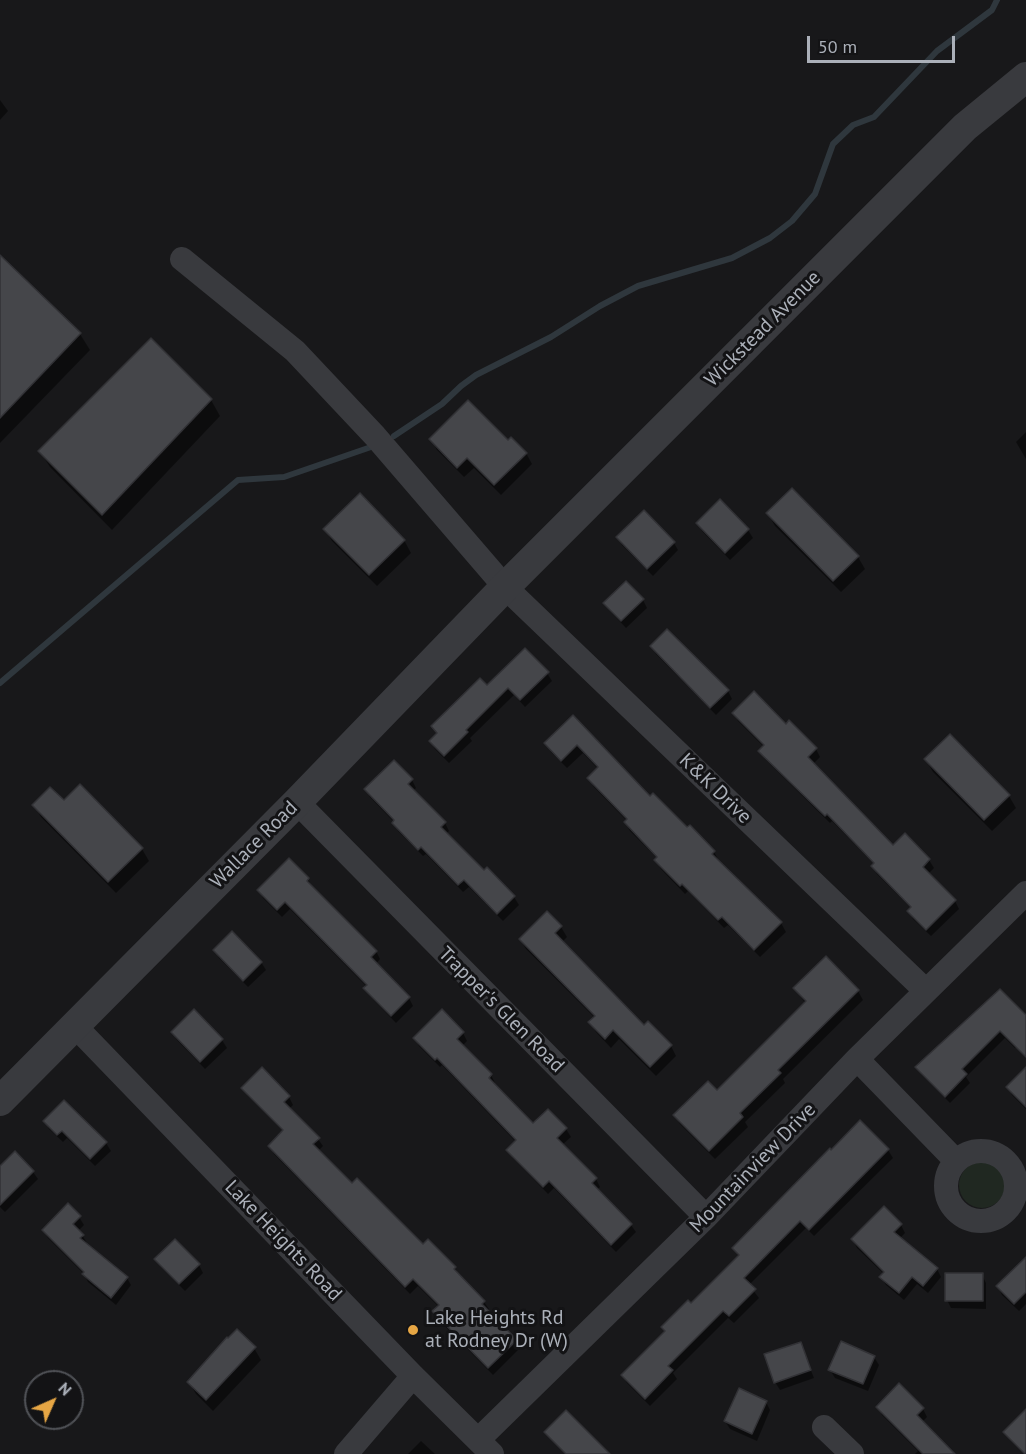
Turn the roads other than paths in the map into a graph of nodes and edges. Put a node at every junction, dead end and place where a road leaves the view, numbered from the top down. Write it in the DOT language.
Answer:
graph roads {
  1 [pos="1026,77"];
  2 [pos="182,259"];
  3 [pos="505,587"];
  4 [pos="297,802"];
  5 [pos="1026,893"];
  6 [pos="926,991"];
  7 [pos="75,1026"];
  8 [pos="857,1059"];
  9 [pos="0,1101"];
  10 [pos="956,1161"];
  11 [pos="706,1217"];
  12 [pos="413,1376"];
  13 [pos="824,1427"];
  14 [pos="485,1447"];
  15 [pos="346,1454"];
  16 [pos="852,1454"];
  1 -- 3 [label="street, Wickstead Avenue"];
  2 -- 3 [label="street, K&K Drive"];
  3 -- 4 [label="street, Wallace Road"];
  3 -- 6 [label="street, K&K Drive"];
  4 -- 7 [label="street, Wallace Road"];
  4 -- 11 [label="street, Trapper's Glen Road"];
  5 -- 6 [label="street, Mountainview Drive"];
  6 -- 8 [label="street, Mountainview Drive"];
  7 -- 9 [label="street, Wallace Road"];
  7 -- 12 [label="street, Lake Heights Road"];
  8 -- 10 [label="street"];
  8 -- 11 [label="street, Mountainview Drive"];
  11 -- 14 [label="street, Mountainview Drive"];
  12 -- 14 [label="street, Lake Heights Road"];
  12 -- 15 [label="street"];
  13 -- 16 [label="street"];
}
